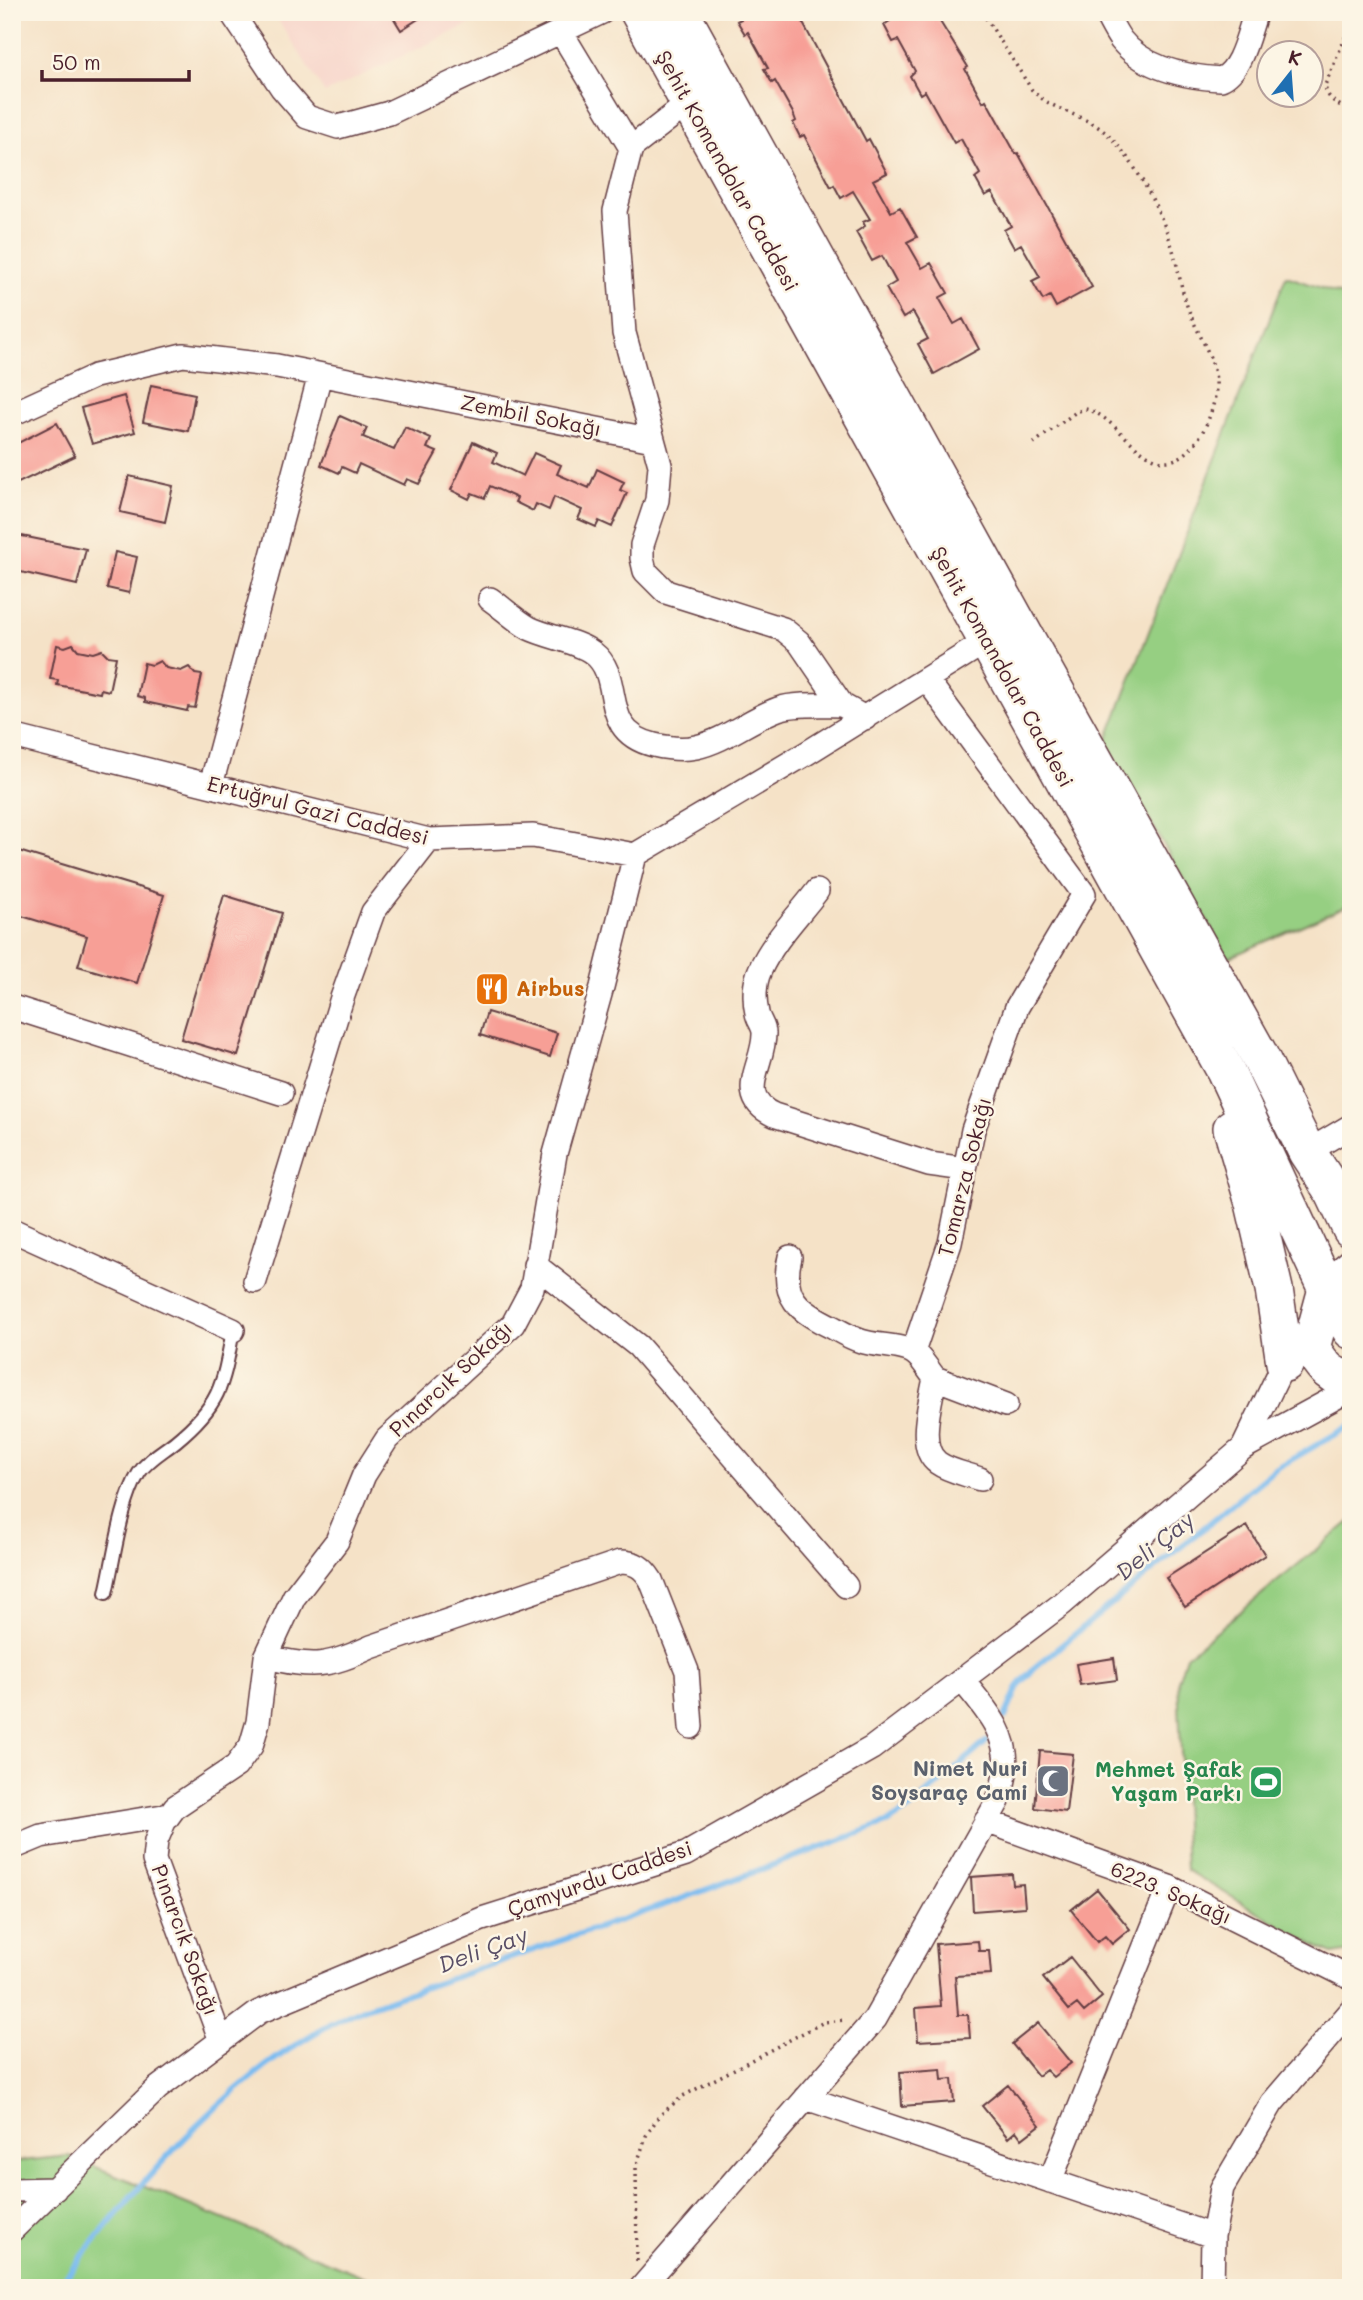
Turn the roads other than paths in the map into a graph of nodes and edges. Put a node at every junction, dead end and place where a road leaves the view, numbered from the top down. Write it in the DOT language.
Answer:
graph roads {
  1 [pos="231,12"];
  2 [pos="602,12"];
  3 [pos="639,12"];
  4 [pos="680,12"];
  5 [pos="1105,12"];
  6 [pos="1256,12"];
  7 [pos="561,32"];
  8 [pos="690,102"];
  9 [pos="631,148"];
  10 [pos="320,375"];
  11 [pos="12,414"];
  12 [pos="653,440"];
  13 [pos="490,599"];
  14 [pos="987,641"];
  15 [pos="927,680"];
  16 [pos="842,705"];
  17 [pos="865,718"];
  18 [pos="12,736"];
  19 [pos="211,785"];
  20 [pos="429,840"];
  21 [pos="635,855"];
  22 [pos="1122,886"];
  23 [pos="817,891"];
  24 [pos="1084,894"];
  25 [pos="12,1007"];
  26 [pos="1205,1032"];
  27 [pos="281,1093"];
  28 [pos="1351,1126"];
  29 [pos="1307,1152"];
  30 [pos="965,1168"];
  31 [pos="1343,1194"];
  32 [pos="1351,1229"];
  33 [pos="12,1230"];
  34 [pos="790,1257"];
  35 [pos="1351,1259"];
  36 [pos="536,1265"];
  37 [pos="255,1281"];
  38 [pos="1326,1286"];
  39 [pos="233,1330"];
  40 [pos="1351,1330"];
  41 [pos="913,1352"];
  42 [pos="1284,1363"];
  43 [pos="935,1378"];
  44 [pos="1351,1378"];
  45 [pos="1351,1389"];
  46 [pos="1006,1405"];
  47 [pos="1243,1448"];
  48 [pos="980,1479"];
  49 [pos="846,1586"];
  50 [pos="106,1593"];
  51 [pos="266,1657"];
  52 [pos="961,1680"];
  53 [pos="691,1727"];
  54 [pos="169,1815"];
  55 [pos="986,1822"];
  56 [pos="12,1848"];
  57 [pos="1169,1887"];
  58 [pos="1351,1978"];
  59 [pos="1351,2011"];
  60 [pos="221,2040"];
  61 [pos="806,2098"];
  62 [pos="1050,2181"];
  63 [pos="55,2189"];
  64 [pos="12,2190"];
  65 [pos="12,2230"];
  66 [pos="1213,2236"];
  67 [pos="641,2288"];
  68 [pos="1212,2288"];
  1 -- 7 [label="street"];
  2 -- 7 [label="street"];
  3 -- 8 [label="main road, Şehit Komandolar Caddesi"];
  4 -- 29 [label="main road, Şehit Komandolar Caddesi"];
  5 -- 6 [label="street"];
  7 -- 9 [label="street"];
  8 -- 9 [label="street"];
  8 -- 14 [label="main road, Şehit Komandolar Caddesi"];
  9 -- 12 [label="street"];
  10 -- 11 [label="street, Zembil Sokağı"];
  10 -- 12 [label="street, Zembil Sokağı"];
  10 -- 19 [label="street"];
  12 -- 16 [label="street"];
  13 -- 16 [label="street"];
  14 -- 15 [label="street"];
  14 -- 22 [label="main road, Şehit Komandolar Caddesi"];
  15 -- 17 [label="street"];
  15 -- 24 [label="street"];
  16 -- 17 [label="street"];
  17 -- 21 [label="street"];
  18 -- 19 [label="street, Ertuğrul Gazi Caddesi"];
  19 -- 20 [label="street, Ertuğrul Gazi Caddesi"];
  20 -- 21 [label="street, Ertuğrul Gazi Caddesi"];
  20 -- 37 [label="street"];
  21 -- 36 [label="street, Pınarcık Sokağı"];
  22 -- 24 [label="street"];
  22 -- 26 [label="main road, Şehit Komandolar Caddesi"];
  23 -- 30 [label="street"];
  24 -- 30 [label="street, Tomarza Sokağı"];
  25 -- 27 [label="street"];
  26 -- 38 [label="main road, Şehit Komandolar Caddesi"];
  26 -- 42 [label="main road"];
  28 -- 29 [label="street"];
  29 -- 31 [label="main road, Şehit Komandolar Caddesi"];
  30 -- 41 [label="street, Tomarza Sokağı"];
  31 -- 32 [label="main road, Şehit Komandolar Caddesi"];
  33 -- 39 [label="street"];
  34 -- 41 [label="street"];
  35 -- 38 [label="street, Çamyurdu Caddesi"];
  36 -- 49 [label="street"];
  36 -- 51 [label="street, Pınarcık Sokağı"];
  38 -- 40 [label="main road, Şehit Komandolar Caddesi"];
  38 -- 42 [label="street, Çamyurdu Caddesi"];
  38 -- 44 [label="main road"];
  39 -- 50 [label="lane"];
  41 -- 43 [label="street"];
  42 -- 47 [label="street, Çamyurdu Caddesi"];
  43 -- 46 [label="street"];
  43 -- 48 [label="street"];
  45 -- 47 [label="street, Çamyurdu Caddesi"];
  47 -- 52 [label="street, Çamyurdu Caddesi"];
  51 -- 53 [label="street"];
  51 -- 54 [label="street, Pınarcık Sokağı"];
  52 -- 55 [label="street"];
  52 -- 60 [label="street, Çamyurdu Caddesi"];
  54 -- 56 [label="street"];
  54 -- 60 [label="street, Pınarcık Sokağı"];
  55 -- 57 [label="street, 6223. Sokağı"];
  55 -- 61 [label="street"];
  57 -- 58 [label="street, 6223. Sokağı"];
  57 -- 62 [label="street"];
  59 -- 66 [label="street"];
  60 -- 63 [label="street, Çamyurdu Caddesi"];
  61 -- 62 [label="street"];
  61 -- 67 [label="street"];
  62 -- 66 [label="street"];
  63 -- 64 [label="street"];
  63 -- 65 [label="street, Çamyurdu Caddesi"];
  66 -- 68 [label="street"];
}
